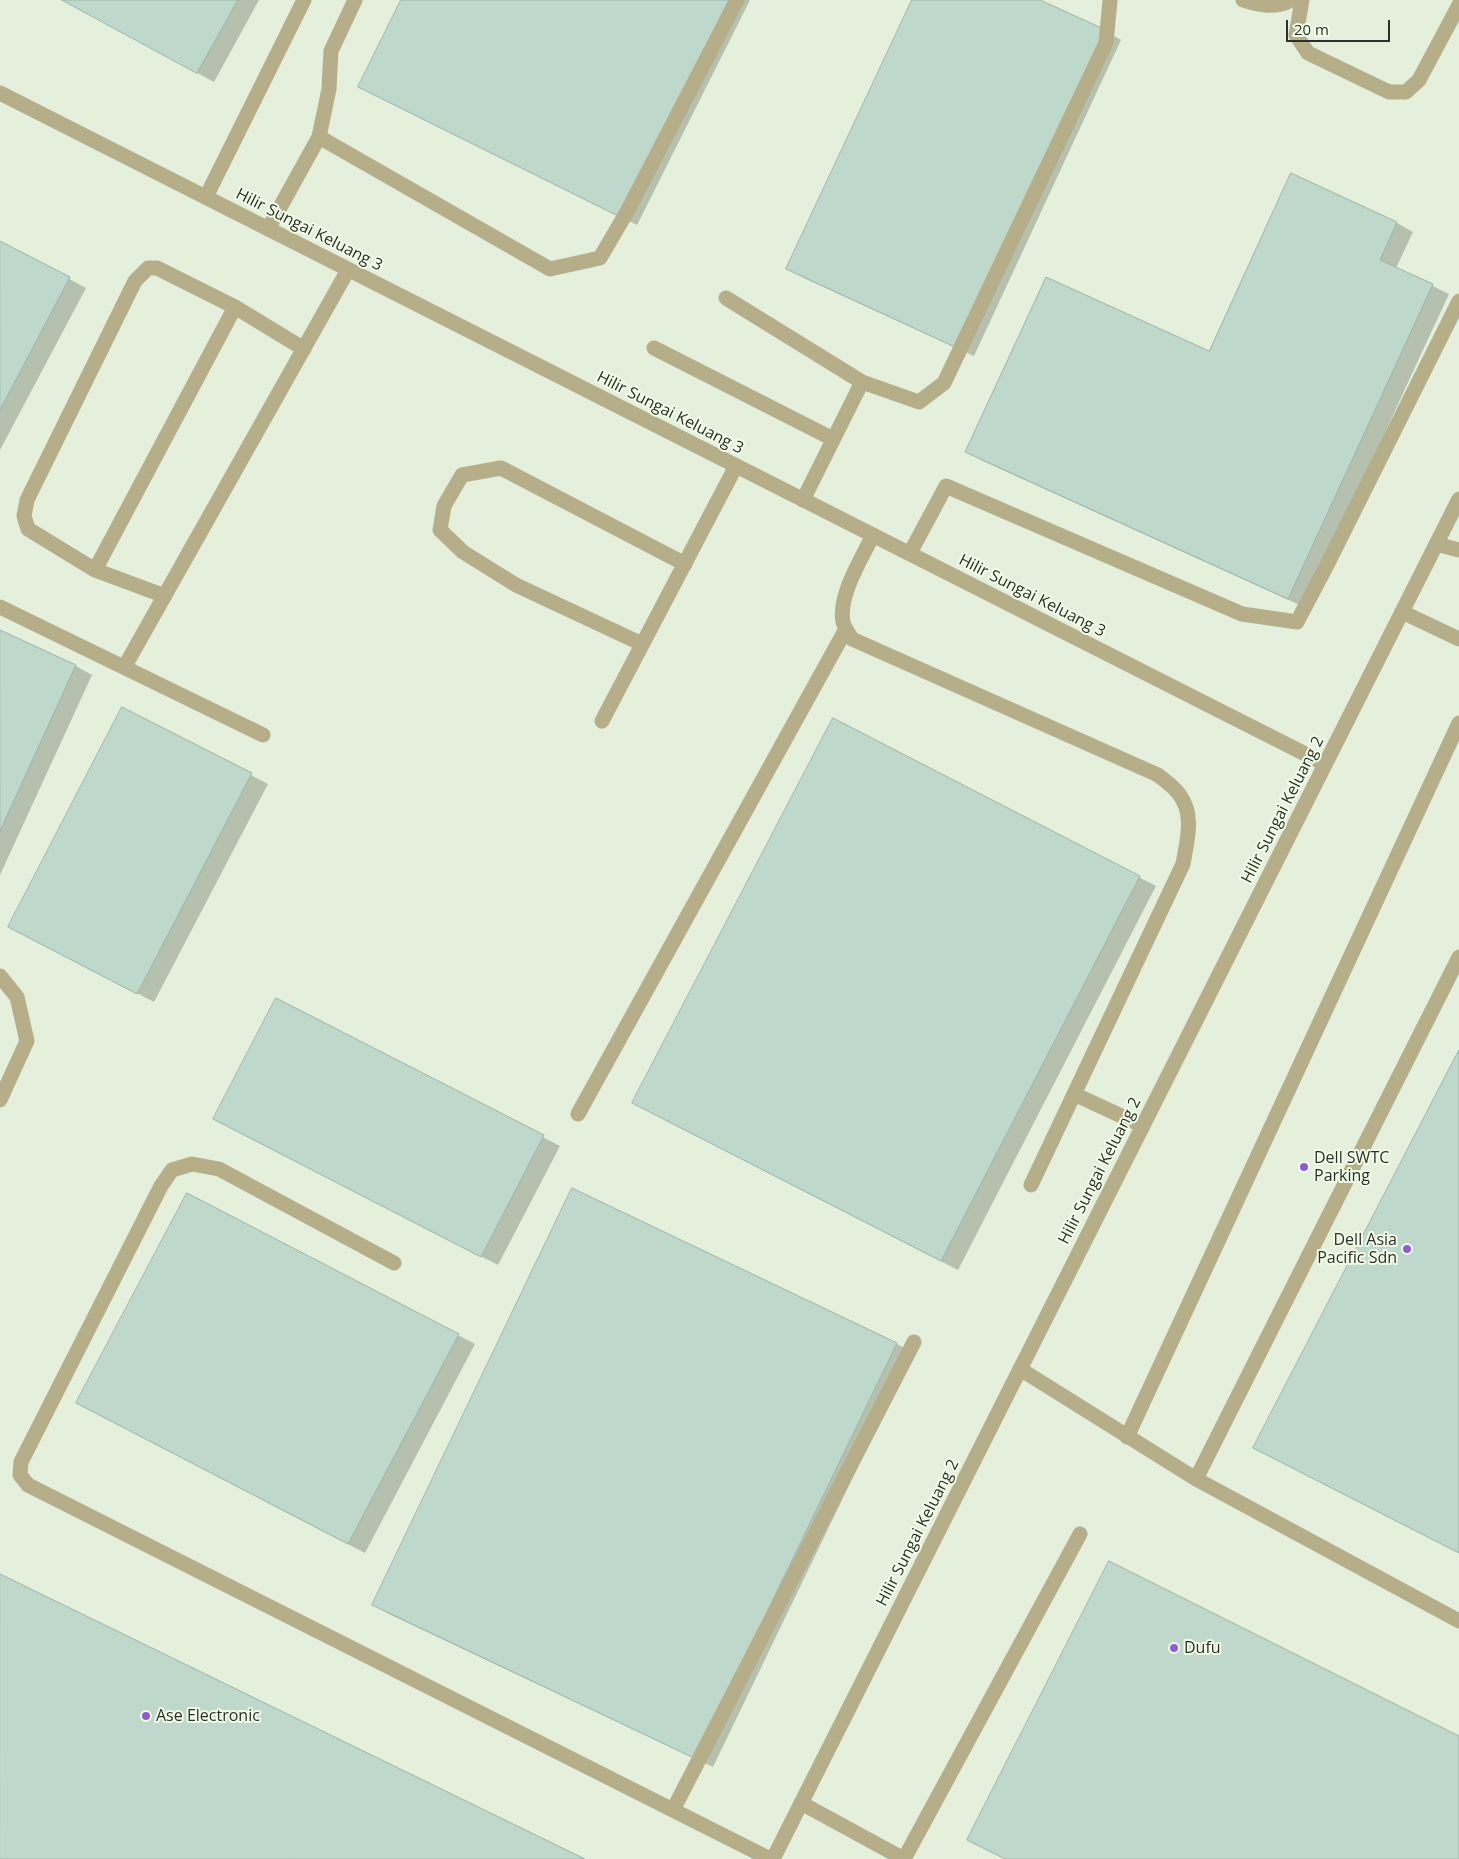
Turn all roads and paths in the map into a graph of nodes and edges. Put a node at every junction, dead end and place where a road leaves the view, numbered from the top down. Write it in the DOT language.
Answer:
graph roads {
  1 [pos="304,0"];
  2 [pos="355,0"];
  3 [pos="737,0"];
  4 [pos="1110,0"];
  5 [pos="1243,0"];
  6 [pos="1291,0"];
  7 [pos="1302,0"];
  8 [pos="1459,5"];
  9 [pos="0,93"];
  10 [pos="320,137"];
  11 [pos="206,198"];
  12 [pos="268,229"];
  13 [pos="348,270"];
  14 [pos="726,298"];
  15 [pos="1459,301"];
  16 [pos="235,308"];
  17 [pos="654,348"];
  18 [pos="304,349"];
  19 [pos="862,382"];
  20 [pos="833,439"];
  21 [pos="736,466"];
  22 [pos="1459,499"];
  23 [pos="803,500"];
  24 [pos="872,534"];
  25 [pos="1436,544"];
  26 [pos="1459,550"];
  27 [pos="910,553"];
  28 [pos="685,564"];
  29 [pos="95,570"];
  30 [pos="165,596"];
  31 [pos="0,606"];
  32 [pos="1402,612"];
  33 [pos="846,629"];
  34 [pos="1459,639"];
  35 [pos="642,644"];
  36 [pos="126,666"];
  37 [pos="602,721"];
  38 [pos="1459,723"];
  39 [pos="264,735"];
  40 [pos="1325,764"];
  41 [pos="1459,957"];
  42 [pos="0,976"];
  43 [pos="1074,1094"];
  44 [pos="0,1100"];
  45 [pos="578,1114"];
  46 [pos="1143,1126"];
  47 [pos="1031,1185"];
  48 [pos="394,1263"];
  49 [pos="914,1342"];
  50 [pos="1020,1369"];
  51 [pos="1127,1437"];
  52 [pos="1196,1479"];
  53 [pos="1080,1534"];
  54 [pos="1459,1621"];
  55 [pos="801,1803"];
  56 [pos="673,1810"];
  57 [pos="771,1859"];
  58 [pos="904,1859"];
  1 -- 11 [label="street"];
  2 -- 10 [label="street"];
  3 -- 10 [label="street"];
  4 -- 19 [label="street"];
  5 -- 6 [label="street"];
  7 -- 8 [label="street"];
  9 -- 11 [label="street, Hilir Sungai Keluang 3"];
  10 -- 12 [label="street"];
  11 -- 12 [label="street, Hilir Sungai Keluang 3"];
  12 -- 13 [label="street, Hilir Sungai Keluang 3"];
  13 -- 18 [label="street"];
  13 -- 21 [label="street, Hilir Sungai Keluang 3"];
  14 -- 19 [label="street"];
  15 -- 27 [label="street"];
  16 -- 18 [label="street"];
  16 -- 29 [label="street"];
  16 -- 29 [label="street"];
  17 -- 20 [label="street"];
  18 -- 30 [label="street"];
  19 -- 20 [label="street"];
  20 -- 23 [label="street"];
  21 -- 23 [label="street, Hilir Sungai Keluang 3"];
  21 -- 28 [label="street"];
  22 -- 25 [label="street, Hilir Sungai Keluang 2"];
  23 -- 24 [label="street, Hilir Sungai Keluang 3"];
  24 -- 27 [label="street, Hilir Sungai Keluang 3"];
  24 -- 33 [label="street"];
  25 -- 26 [label="street"];
  25 -- 32 [label="street, Hilir Sungai Keluang 2"];
  27 -- 40 [label="street, Hilir Sungai Keluang 3"];
  28 -- 35 [label="street"];
  28 -- 35 [label="street"];
  29 -- 30 [label="street"];
  30 -- 36 [label="street"];
  31 -- 36 [label="street"];
  32 -- 34 [label="street"];
  32 -- 40 [label="street, Hilir Sungai Keluang 2"];
  33 -- 43 [label="street"];
  33 -- 45 [label="street"];
  35 -- 37 [label="street"];
  36 -- 39 [label="street"];
  38 -- 51 [label="street"];
  40 -- 46 [label="street, Hilir Sungai Keluang 2"];
  41 -- 52 [label="street"];
  42 -- 44 [label="street"];
  43 -- 46 [label="street"];
  43 -- 47 [label="street"];
  46 -- 50 [label="street, Hilir Sungai Keluang 2"];
  48 -- 56 [label="street"];
  49 -- 56 [label="street"];
  50 -- 51 [label="street"];
  50 -- 55 [label="street, Hilir Sungai Keluang 2"];
  51 -- 52 [label="street"];
  52 -- 54 [label="street"];
  53 -- 58 [label="street"];
  55 -- 57 [label="street, Hilir Sungai Keluang 2"];
  55 -- 58 [label="street"];
  56 -- 57 [label="street"];
}
